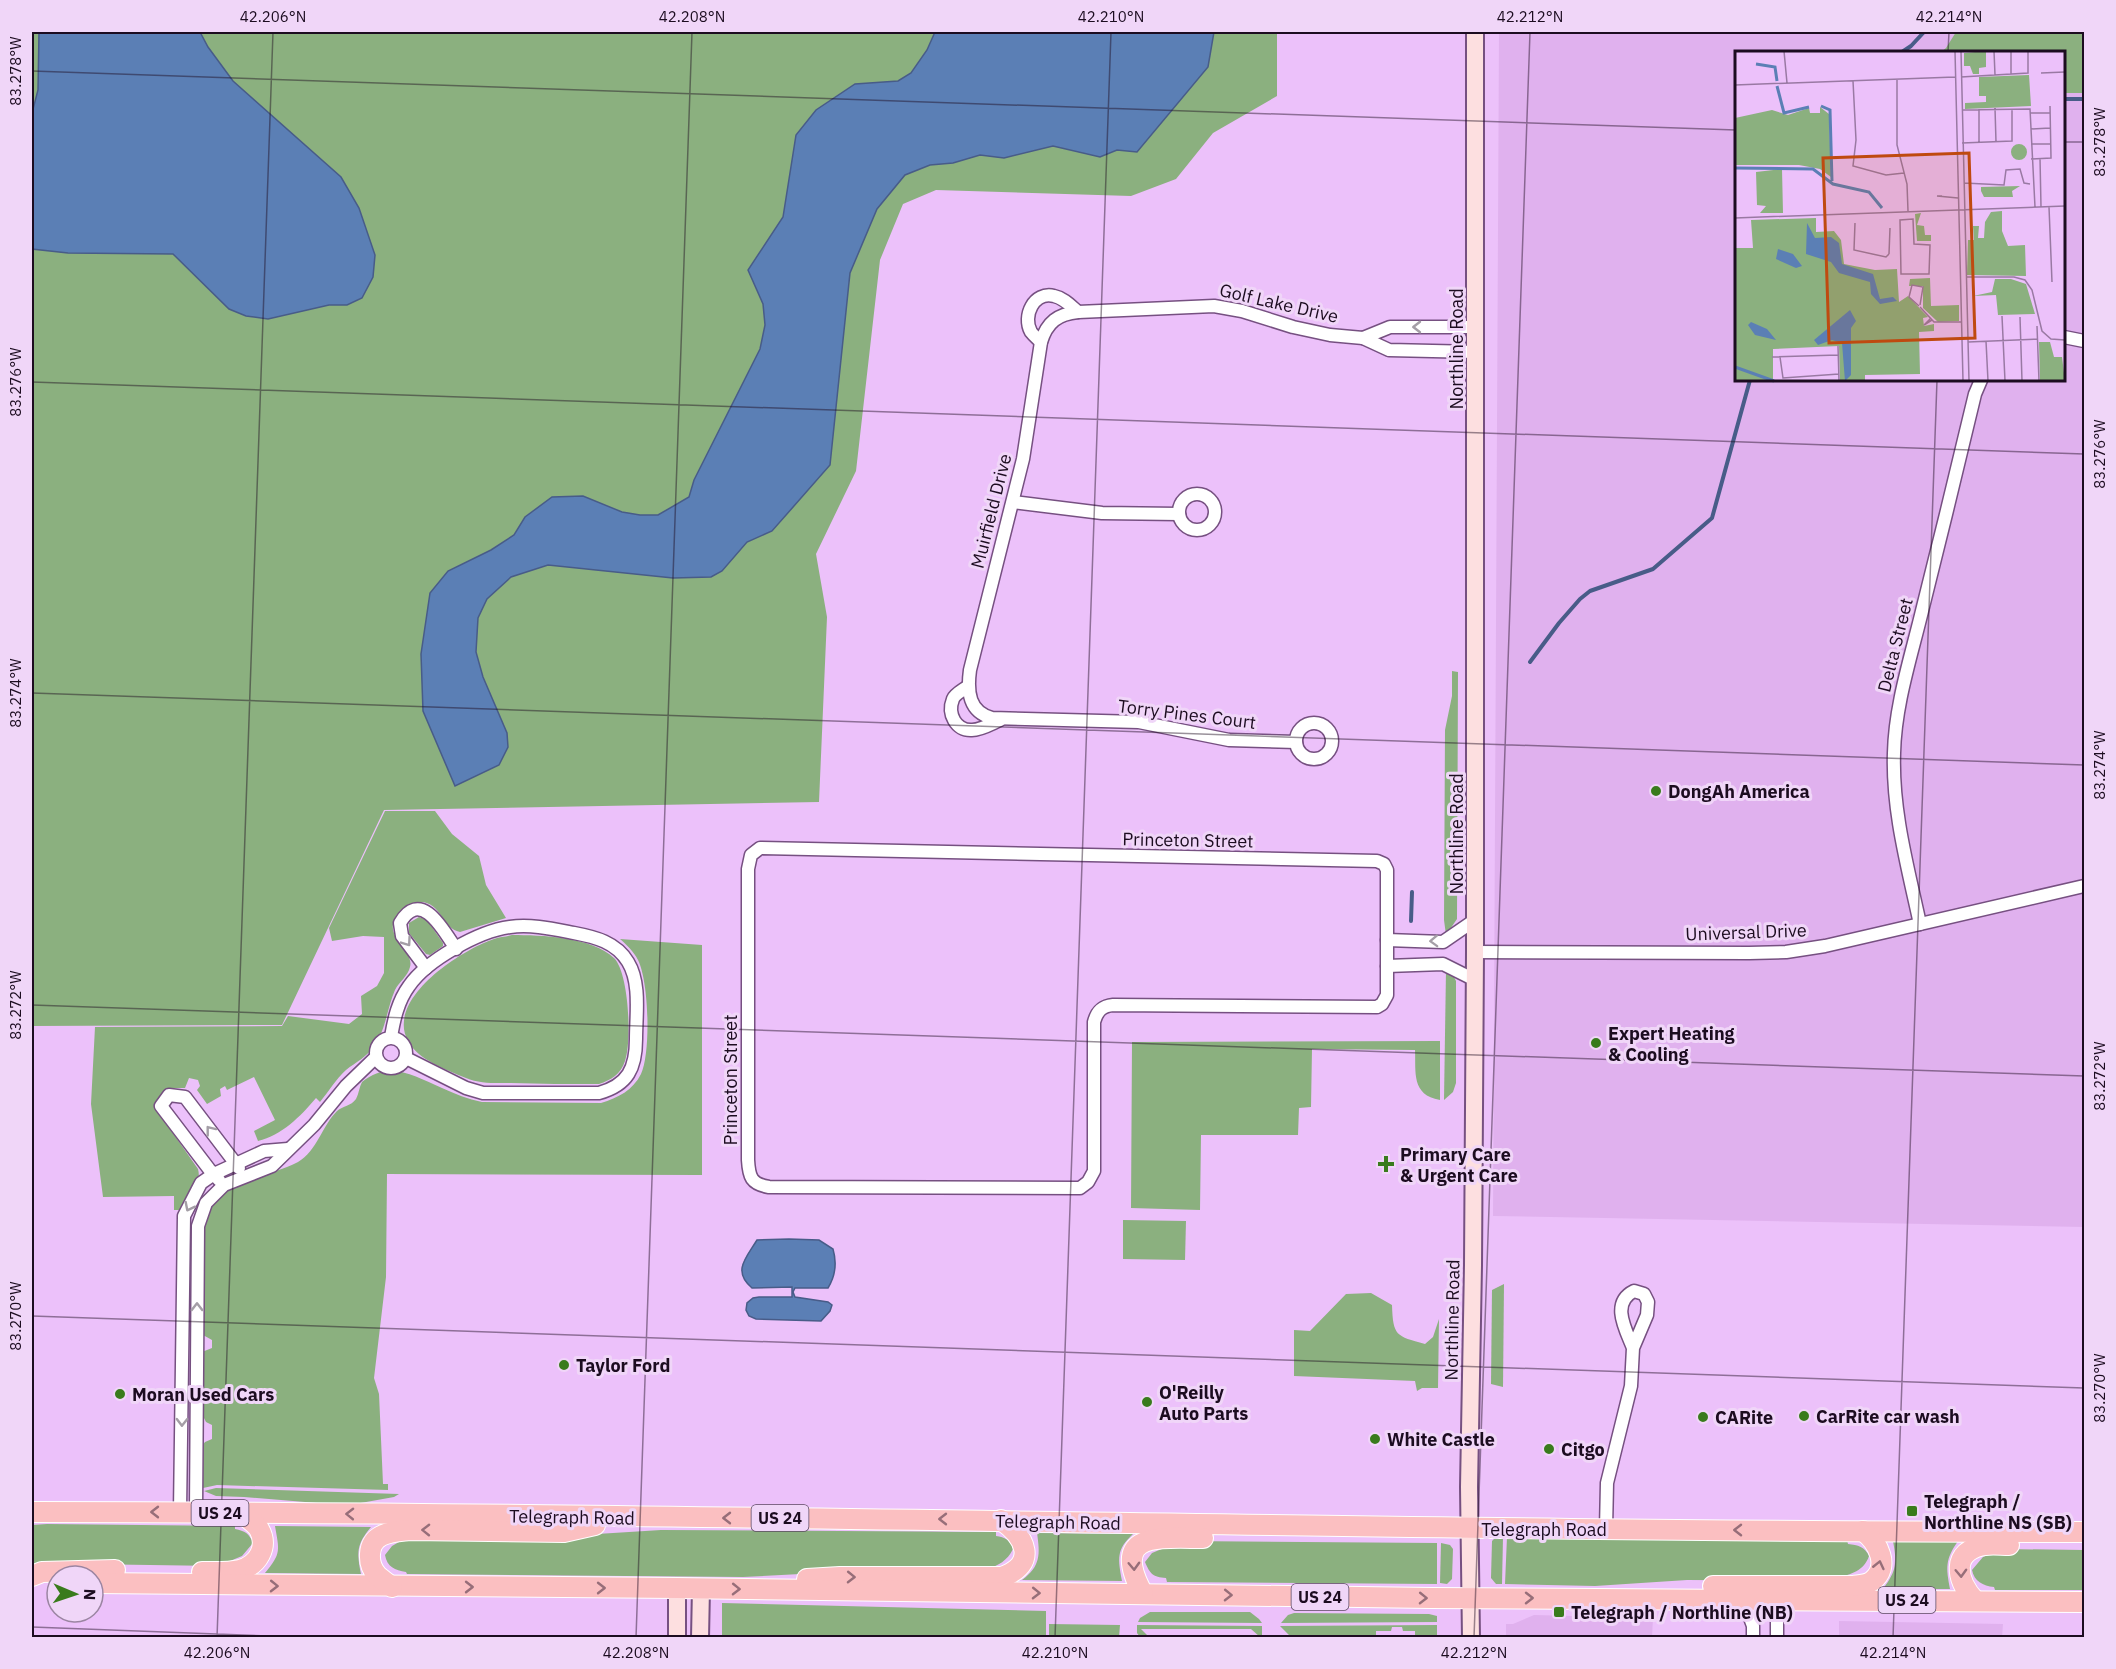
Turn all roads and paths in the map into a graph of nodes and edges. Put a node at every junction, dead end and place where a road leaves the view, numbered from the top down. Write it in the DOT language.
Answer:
graph roads {
  1 [pos="1475,32"];
  2 [pos="1078,312"];
  3 [pos="1475,327"];
  4 [pos="2065,337"];
  5 [pos="1363,338"];
  6 [pos="2085,341"];
  7 [pos="1041,342"];
  8 [pos="1476,352"];
  9 [pos="1981,381"];
  10 [pos="1013,502"];
  11 [pos="1179,514"];
  12 [pos="967,687"];
  13 [pos="1001,720"];
  14 [pos="1296,742"];
  15 [pos="2085,886"];
  16 [pos="1475,920"];
  17 [pos="1920,924"];
  18 [pos="1387,940"];
  19 [pos="456,948"];
  20 [pos="1475,952"];
  21 [pos="1387,966"];
  22 [pos="426,968"];
  23 [pos="1475,980"];
  24 [pos="391,1037"];
  25 [pos="376,1057"];
  26 [pos="406,1058"];
  27 [pos="288,1149"];
  28 [pos="236,1163"];
  29 [pos="214,1174"];
  30 [pos="245,1177"];
  31 [pos="224,1185"];
  32 [pos="182,1345"];
  33 [pos="197,1346"];
  34 [pos="1633,1348"];
  35 [pos="32,1512"];
  36 [pos="188,1512"];
  37 [pos="242,1513"];
  38 [pos="630,1517"];
  39 [pos="1001,1520"];
  40 [pos="1423,1528"];
  41 [pos="1470,1528"];
  42 [pos="1606,1529"];
  43 [pos="1863,1531"];
  44 [pos="2085,1532"];
  45 [pos="2085,1545"];
  46 [pos="32,1576"];
  47 [pos="105,1583"];
  48 [pos="392,1587"];
  49 [pos="677,1588"];
  50 [pos="701,1588"];
  51 [pos="773,1590"];
  52 [pos="1143,1594"];
  53 [pos="1471,1598"];
  54 [pos="1625,1599"];
  55 [pos="1743,1599"];
  56 [pos="1777,1600"];
  57 [pos="1975,1601"];
  58 [pos="2085,1602"];
  59 [pos="677,1638"];
  60 [pos="700,1638"];
  61 [pos="1472,1638"];
  62 [pos="1753,1638"];
  63 [pos="1777,1638"];
  1 -- 3 [label="main road, Northline Road"];
  2 -- 5 [label="street, Golf Lake Drive"];
  2 -- 7 [label="street, Muirfield Drive"];
  2 -- 7 [label="street"];
  3 -- 5 [label="street, Golf Lake Drive, one-way"];
  3 -- 8 [label="main road, Northline Road"];
  4 -- 6 [label="street"];
  5 -- 8 [label="street, Golf Lake Drive"];
  7 -- 10 [label="street, Muirfield Drive"];
  8 -- 16 [label="main road, Northline Road"];
  9 -- 17 [label="street, Delta Street"];
  10 -- 11 [label="street"];
  10 -- 12 [label="street, Muirfield Drive"];
  12 -- 13 [label="street"];
  12 -- 13 [label="street, Muirfield Drive"];
  13 -- 14 [label="street, Torry Pines Court"];
  15 -- 17 [label="street, Universal Drive"];
  16 -- 18 [label="street, one-way"];
  16 -- 20 [label="main road, Northline Road"];
  17 -- 20 [label="street, Universal Drive"];
  18 -- 21 [label="street, Princeton Street"];
  18 -- 21 [label="street, Princeton Street"];
  19 -- 22 [label="street"];
  19 -- 22 [label="street, one-way"];
  19 -- 26 [label="street"];
  20 -- 23 [label="main road, Northline Road"];
  21 -- 23 [label="street"];
  22 -- 24 [label="street"];
  23 -- 41 [label="main road, Northline Road"];
  24 -- 25 [label="street"];
  24 -- 26 [label="street"];
  25 -- 26 [label="street"];
  25 -- 27 [label="street"];
  27 -- 28 [label="street"];
  27 -- 30 [label="street"];
  28 -- 29 [label="street"];
  28 -- 29 [label="street, one-way"];
  28 -- 30 [label="street"];
  29 -- 31 [label="street"];
  29 -- 32 [label="street, one-way"];
  30 -- 31 [label="street"];
  33 -- 31 [label="street, one-way"];
  32 -- 33 [label="street"];
  32 -- 36 [label="street, one-way"];
  33 -- 36 [label="street"];
  34 -- 42 [label="street"];
  36 -- 35 [label="main road, Telegraph Road / US 24, one-way"];
  36 -- 37 [label="main road, Telegraph Road / US 24"];
  38 -- 37 [label="main road, Telegraph Road / US 24, one-way"];
  37 -- 46 [label="main road"];
  39 -- 38 [label="main road, Telegraph Road / US 24, one-way"];
  38 -- 48 [label="main road, one-way"];
  39 -- 40 [label="main road, Telegraph Road / US 24"];
  51 -- 39 [label="main road, one-way"];
  40 -- 41 [label="main road, Telegraph Road / US 24"];
  40 -- 52 [label="main road, one-way"];
  41 -- 42 [label="main road, Telegraph Road / US 24"];
  41 -- 53 [label="main road, Northline Road"];
  43 -- 42 [label="main road, Telegraph Road / US 24, one-way"];
  43 -- 44 [label="main road, Telegraph Road / US 24"];
  54 -- 43 [label="main road, one-way"];
  45 -- 57 [label="main road, one-way"];
  47 -- 48 [label="main road, US 24, one-way"];
  48 -- 49 [label="main road, US 24, one-way"];
  49 -- 50 [label="main road, US 24"];
  49 -- 59 [label="main road"];
  50 -- 51 [label="main road, US 24, one-way"];
  50 -- 60 [label="main road"];
  51 -- 52 [label="main road, US 24, one-way"];
  52 -- 53 [label="main road, US 24, one-way"];
  53 -- 54 [label="main road, US 24, one-way"];
  53 -- 61 [label="main road, Northline Road"];
  54 -- 55 [label="main road, US 24"];
  55 -- 56 [label="main road, US 24"];
  55 -- 62 [label="street"];
  56 -- 57 [label="main road, US 24"];
  56 -- 63 [label="street"];
  57 -- 58 [label="main road, US 24"];
}
